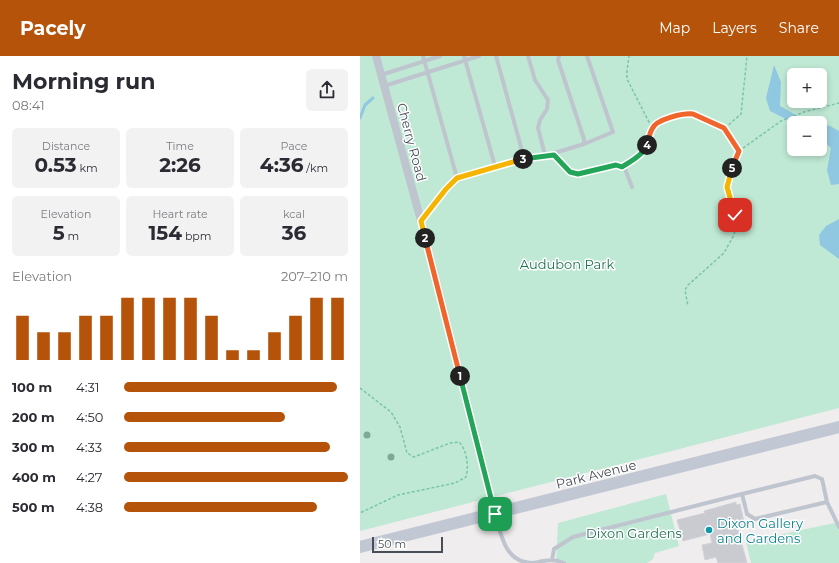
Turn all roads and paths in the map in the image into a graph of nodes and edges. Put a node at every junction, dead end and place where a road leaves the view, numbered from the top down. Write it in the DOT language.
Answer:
graph roads {
  1 [pos="376,56"];
  2 [pos="424,56"];
  3 [pos="440,56"];
  4 [pos="479,56"];
  5 [pos="496,56"];
  6 [pos="528,56"];
  7 [pos="587,56"];
  8 [pos="629,56"];
  9 [pos="747,56"];
  10 [pos="558,57"];
  11 [pos="464,58"];
  12 [pos="425,61"];
  13 [pos="428,72"];
  14 [pos="381,75"];
  15 [pos="384,86"];
  16 [pos="839,103"];
  17 [pos="652,128"];
  18 [pos="724,128"];
  19 [pos="584,144"];
  20 [pos="739,151"];
  21 [pos="548,155"];
  22 [pos="524,158"];
  23 [pos="495,166"];
  24 [pos="622,167"];
  25 [pos="457,178"];
  26 [pos="632,187"];
  27 [pos="421,221"];
  28 [pos="688,306"];
  29 [pos="360,388"];
  30 [pos="839,427"];
  31 [pos="742,494"];
  32 [pos="828,502"];
  33 [pos="360,513"];
  34 [pos="495,514"];
  35 [pos="839,527"];
  36 [pos="360,548"];
  37 [pos="552,560"];
  38 [pos="564,563"];
  1 -- 14 [label="street, Cherry Road"];
  2 -- 12 [label="lane"];
  3 -- 12 [label="lane"];
  4 -- 11 [label="lane"];
  5 -- 22 [label="lane"];
  6 -- 21 [label="lane"];
  7 -- 19 [label="lane"];
  8 -- 17 [label="path"];
  9 -- 18 [label="path"];
  10 -- 19 [label="lane"];
  11 -- 13 [label="lane"];
  11 -- 23 [label="lane"];
  12 -- 13 [label="lane"];
  12 -- 14 [label="lane"];
  13 -- 15 [label="lane"];
  13 -- 25 [label="lane"];
  14 -- 15 [label="street, Cherry Road"];
  15 -- 27 [label="street, Cherry Road"];
  16 -- 20 [label="path"];
  17 -- 18 [label="path"];
  17 -- 24 [label="path"];
  18 -- 20 [label="path"];
  19 -- 21 [label="lane"];
  20 -- 28 [label="path"];
  21 -- 22 [label="lane"];
  21 -- 24 [label="lane"];
  22 -- 23 [label="lane"];
  23 -- 25 [label="lane"];
  24 -- 26 [label="lane"];
  25 -- 27 [label="lane"];
  27 -- 34 [label="street, Cherry Road"];
  29 -- 33 [label="path"];
  30 -- 34 [label="main road, Park Avenue"];
  31 -- 32 [label="lane"];
  31 -- 32 [label="lane"];
  31 -- 37 [label="lane"];
  32 -- 35 [label="lane"];
  34 -- 36 [label="main road, Park Avenue"];
  34 -- 37 [label="lane"];
  37 -- 38 [label="lane"];
}
